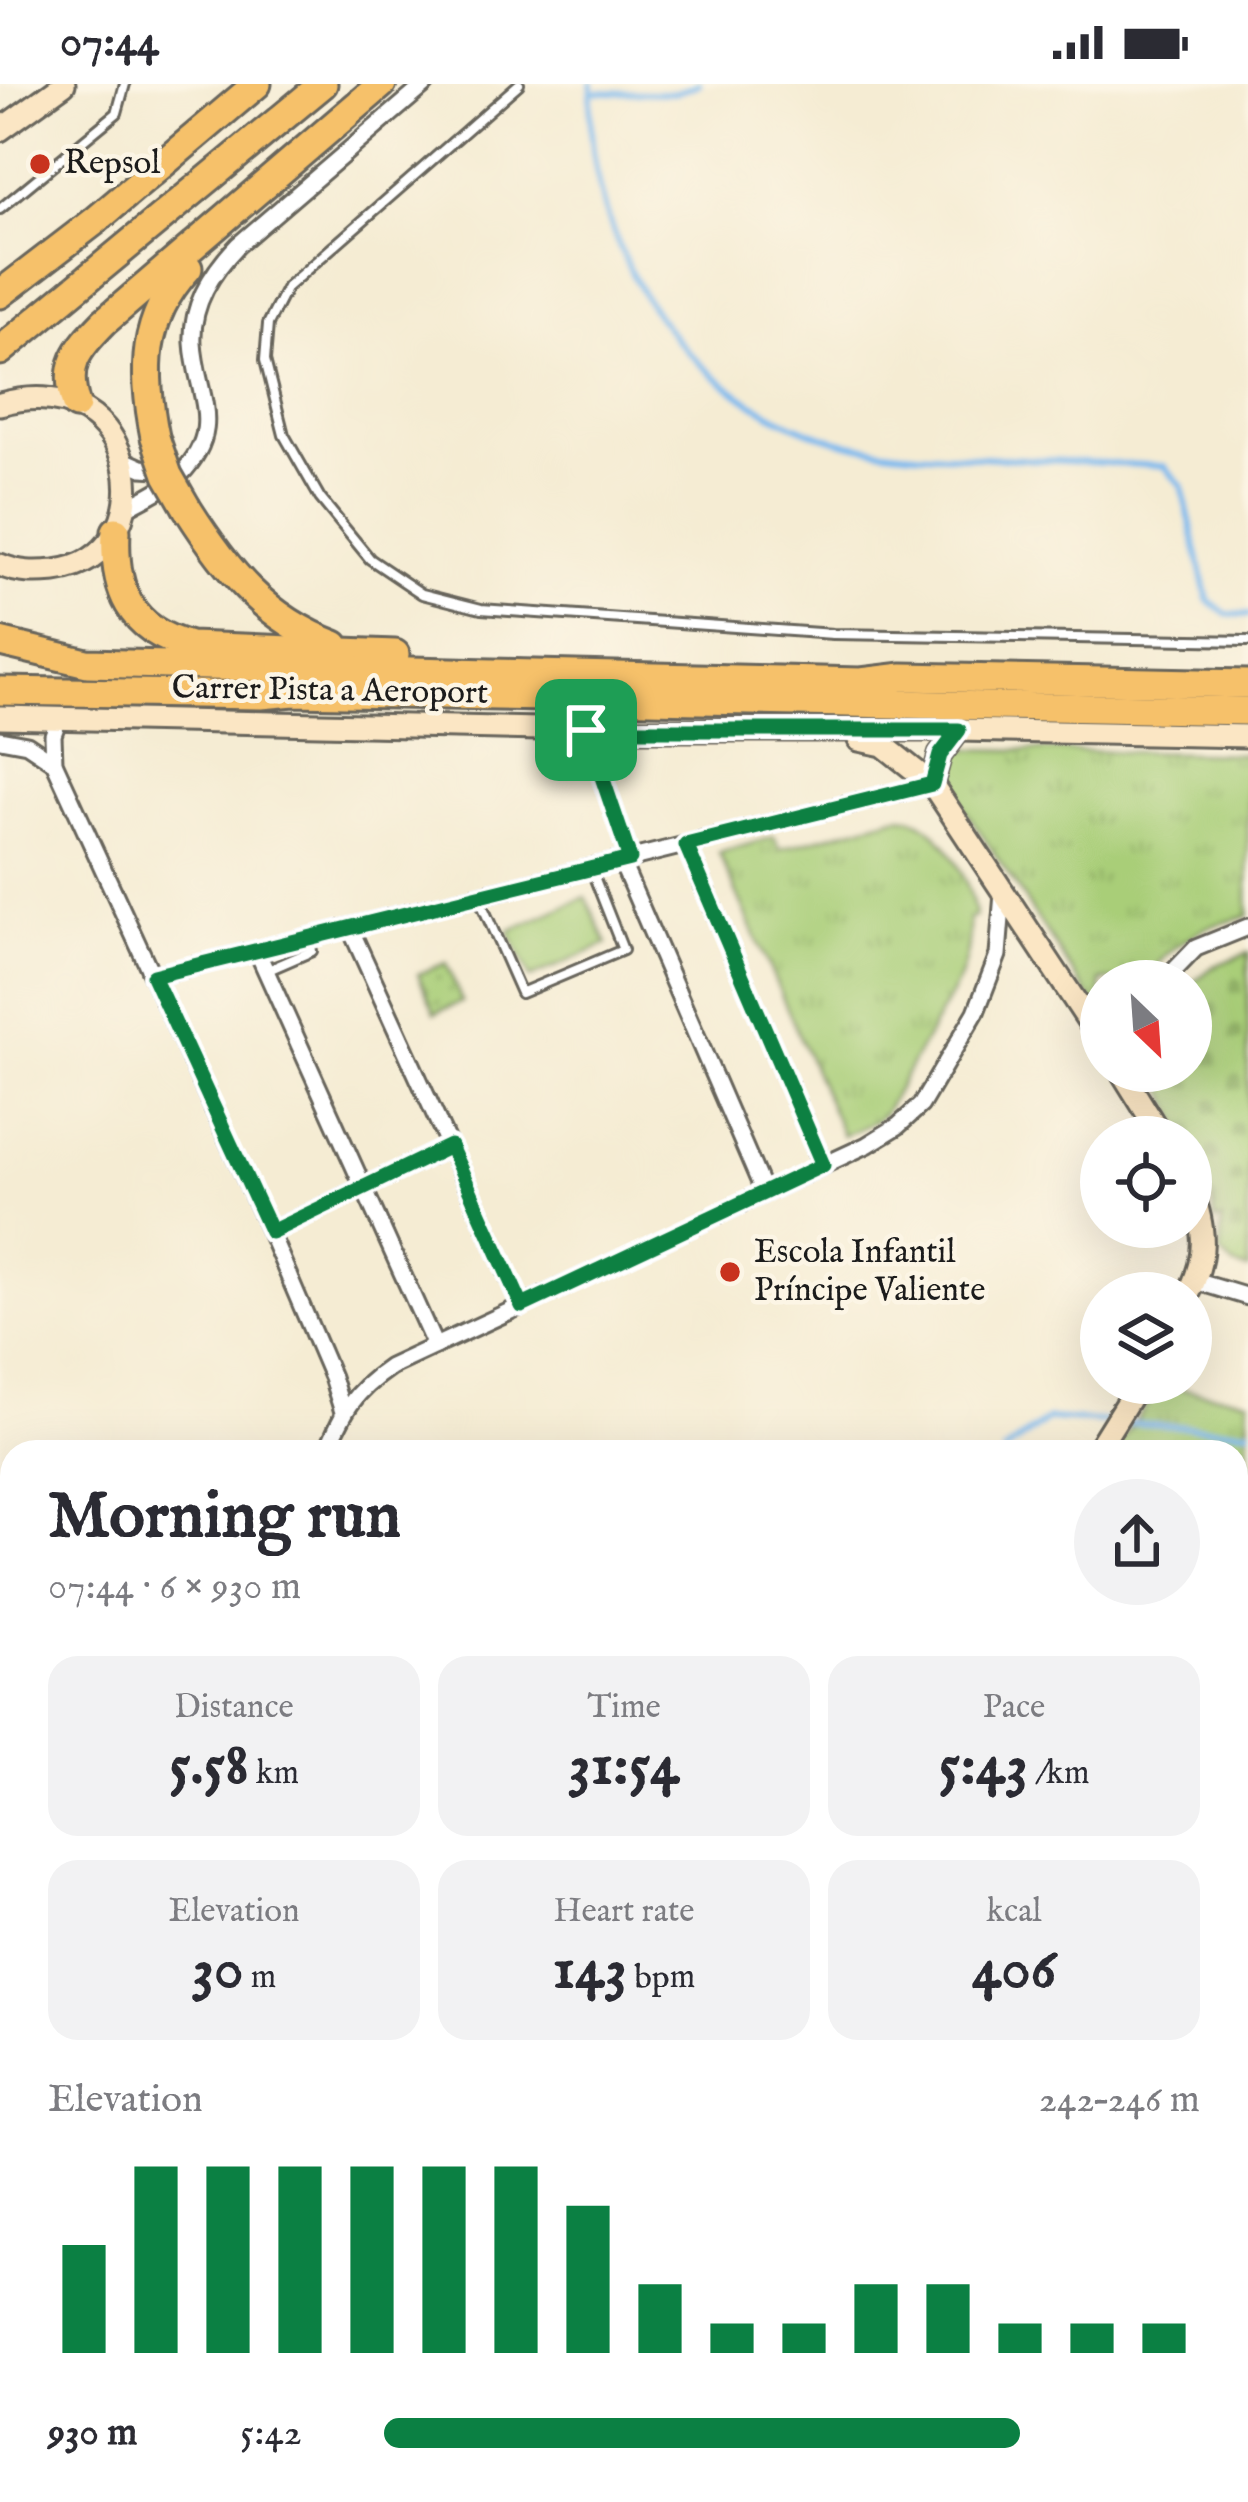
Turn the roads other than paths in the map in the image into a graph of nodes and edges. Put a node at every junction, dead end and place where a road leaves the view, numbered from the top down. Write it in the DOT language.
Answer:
graph roads {
  1 [pos="64,84"];
  2 [pos="136,84"];
  3 [pos="257,84"];
  4 [pos="323,84"];
  5 [pos="382,84"];
  6 [pos="426,84"];
  7 [pos="519,84"];
  8 [pos="124,86"];
  9 [pos="0,130"];
  10 [pos="318,139"];
  11 [pos="0,209"];
  12 [pos="0,294"];
  13 [pos="0,351"];
  14 [pos="0,404"];
  15 [pos="76,405"];
  16 [pos="124,460"];
  17 [pos="186,467"];
  18 [pos="120,520"];
  19 [pos="0,565"];
  20 [pos="1248,641"];
  21 [pos="0,642"];
  22 [pos="356,652"];
  23 [pos="0,659"];
  24 [pos="902,677"];
  25 [pos="1248,684"];
  26 [pos="0,691"];
  27 [pos="294,692"];
  28 [pos="1248,711"];
  29 [pos="0,717"];
  30 [pos="59,718"];
  31 [pos="586,730"];
  32 [pos="959,730"];
  33 [pos="817,732"];
  34 [pos="1248,736"];
  35 [pos="0,739"];
  36 [pos="54,762"];
  37 [pos="932,784"];
  38 [pos="686,845"];
  39 [pos="626,860"];
  40 [pos="591,868"];
  41 [pos="1003,890"];
  42 [pos="478,896"];
  43 [pos="1248,926"];
  44 [pos="350,928"];
  45 [pos="309,938"];
  46 [pos="257,951"];
  47 [pos="1185,960"];
  48 [pos="266,971"];
  49 [pos="153,976"];
  50 [pos="1080,1008"];
  51 [pos="450,1146"];
  52 [pos="823,1165"];
  53 [pos="364,1187"];
  54 [pos="764,1192"];
  55 [pos="271,1232"];
  56 [pos="1212,1291"];
  57 [pos="1248,1297"];
  58 [pos="522,1306"];
  59 [pos="435,1346"];
  60 [pos="1126,1404"];
  61 [pos="343,1412"];
  62 [pos="331,1440"];
  63 [pos="1103,1440"];
  1 -- 9 [label="street"];
  2 -- 8 [label="lane"];
  3 -- 12 [label="highway"];
  4 -- 13 [label="highway"];
  5 -- 10 [label="highway"];
  6 -- 17 [label="street"];
  7 -- 20 [label="lane"];
  8 -- 11 [label="lane"];
  10 -- 15 [label="highway"];
  10 -- 22 [label="highway, bridge"];
  14 -- 15 [label="street"];
  15 -- 16 [label="street"];
  16 -- 17 [label="street"];
  16 -- 18 [label="street"];
  17 -- 18 [label="street"];
  18 -- 19 [label="street"];
  18 -- 22 [label="highway"];
  21 -- 24 [label="highway"];
  22 -- 24 [label="highway"];
  23 -- 27 [label="highway"];
  24 -- 25 [label="highway"];
  26 -- 27 [label="highway"];
  27 -- 28 [label="highway"];
  29 -- 30 [label="street, Carrer Pista a Aeroport"];
  30 -- 31 [label="street, Carrer Pista a Aeroport"];
  30 -- 36 [label="street"];
  31 -- 33 [label="street, Carrer Pista a Aeroport"];
  31 -- 39 [label="street"];
  32 -- 33 [label="street, Carrer Pista a Aeroport"];
  32 -- 34 [label="street, Carrer Pista a Aeroport"];
  32 -- 37 [label="street"];
  33 -- 37 [label="street"];
  35 -- 36 [label="street"];
  36 -- 49 [label="street"];
  37 -- 38 [label="street"];
  37 -- 41 [label="street"];
  38 -- 39 [label="street"];
  38 -- 52 [label="street"];
  39 -- 40 [label="street"];
  39 -- 54 [label="street"];
  40 -- 42 [label="street"];
  40 -- 42 [label="lane"];
  41 -- 50 [label="street"];
  41 -- 52 [label="street"];
  42 -- 44 [label="street"];
  43 -- 47 [label="street"];
  44 -- 45 [label="street"];
  44 -- 51 [label="street"];
  45 -- 46 [label="street"];
  45 -- 48 [label="lane"];
  46 -- 48 [label="street"];
  46 -- 49 [label="street"];
  48 -- 53 [label="street"];
  49 -- 55 [label="street"];
  51 -- 53 [label="street"];
  51 -- 58 [label="street"];
  52 -- 54 [label="street"];
  53 -- 55 [label="street"];
  53 -- 59 [label="street"];
  54 -- 58 [label="street"];
  55 -- 61 [label="street"];
  56 -- 57 [label="street"];
  58 -- 59 [label="street"];
  59 -- 61 [label="street"];
  60 -- 63 [label="street"];
  61 -- 62 [label="street"];
}
